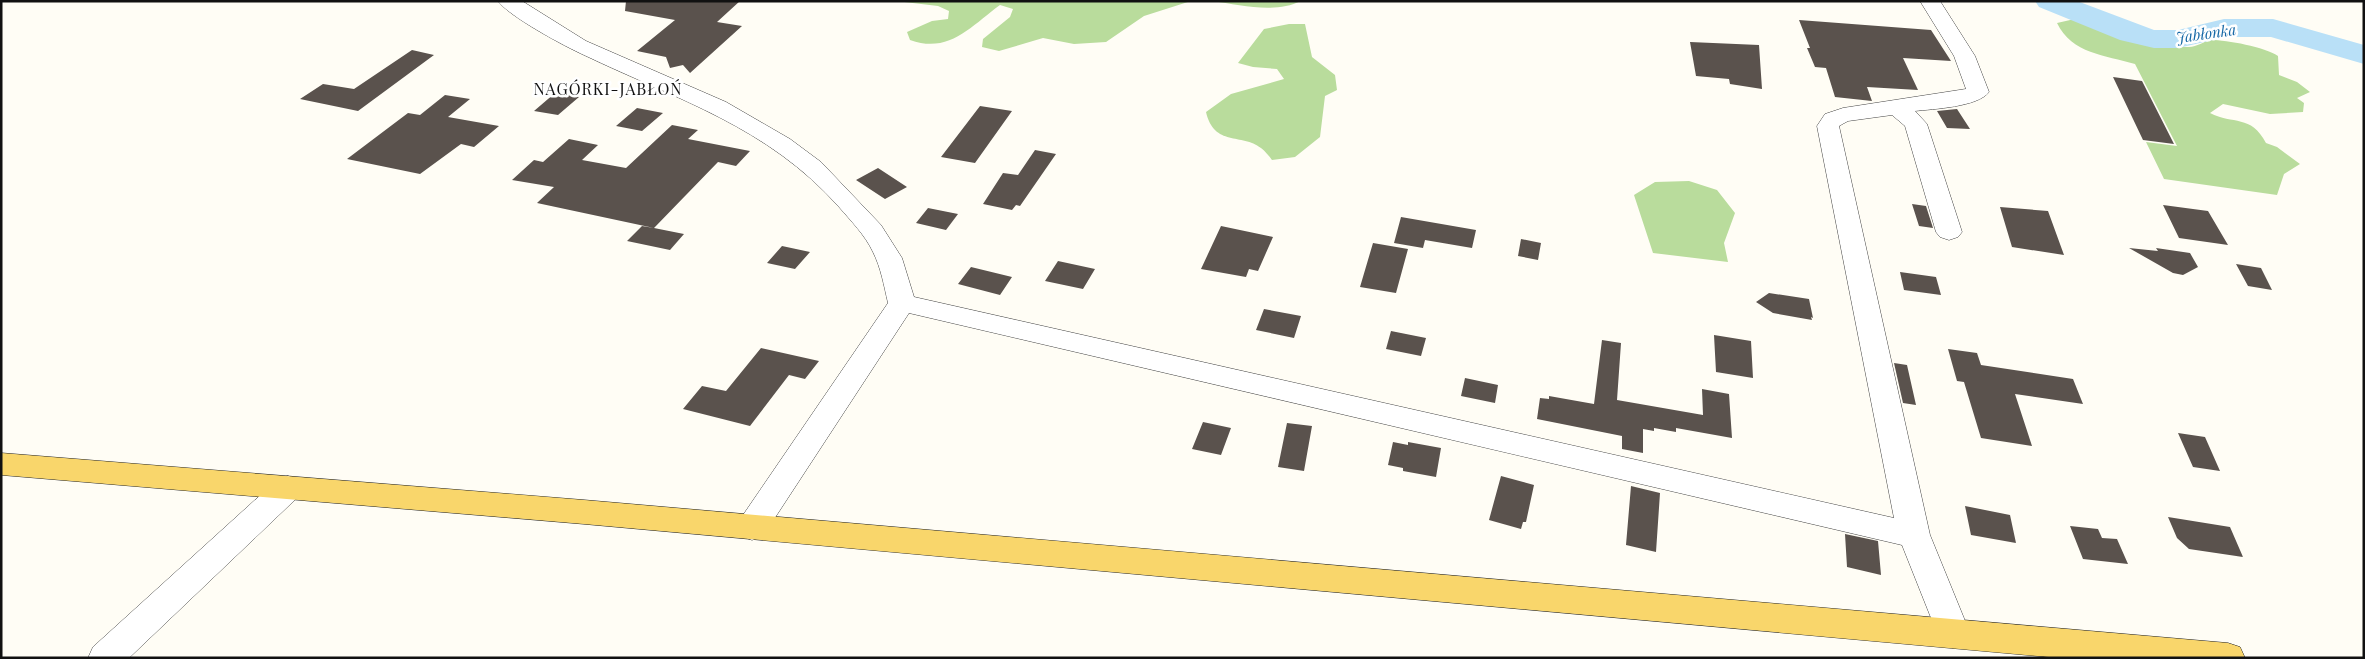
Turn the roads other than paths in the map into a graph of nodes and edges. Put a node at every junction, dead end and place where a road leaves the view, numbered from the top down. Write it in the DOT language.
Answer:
graph roads {
  1 [pos="508,1"];
  2 [pos="1930,1"];
  3 [pos="1898,108"];
  4 [pos="1949,232"];
  5 [pos="902,303"];
  6 [pos="1,464"];
  7 [pos="288,488"];
  8 [pos="752,527"];
  9 [pos="1914,535"];
  10 [pos="1953,634"];
  11 [pos="2159,655"];
  12 [pos="105,658"];
  13 [pos="2228,658"];
  1 -- 5 [label="street"];
  2 -- 3 [label="street"];
  3 -- 4 [label="street"];
  3 -- 9 [label="street"];
  5 -- 8 [label="street"];
  5 -- 9 [label="street"];
  6 -- 7 [label="main road"];
  7 -- 8 [label="main road"];
  7 -- 12 [label="street"];
  8 -- 10 [label="main road"];
  9 -- 10 [label="street"];
  10 -- 11 [label="main road"];
  11 -- 13 [label="main road"];
}
